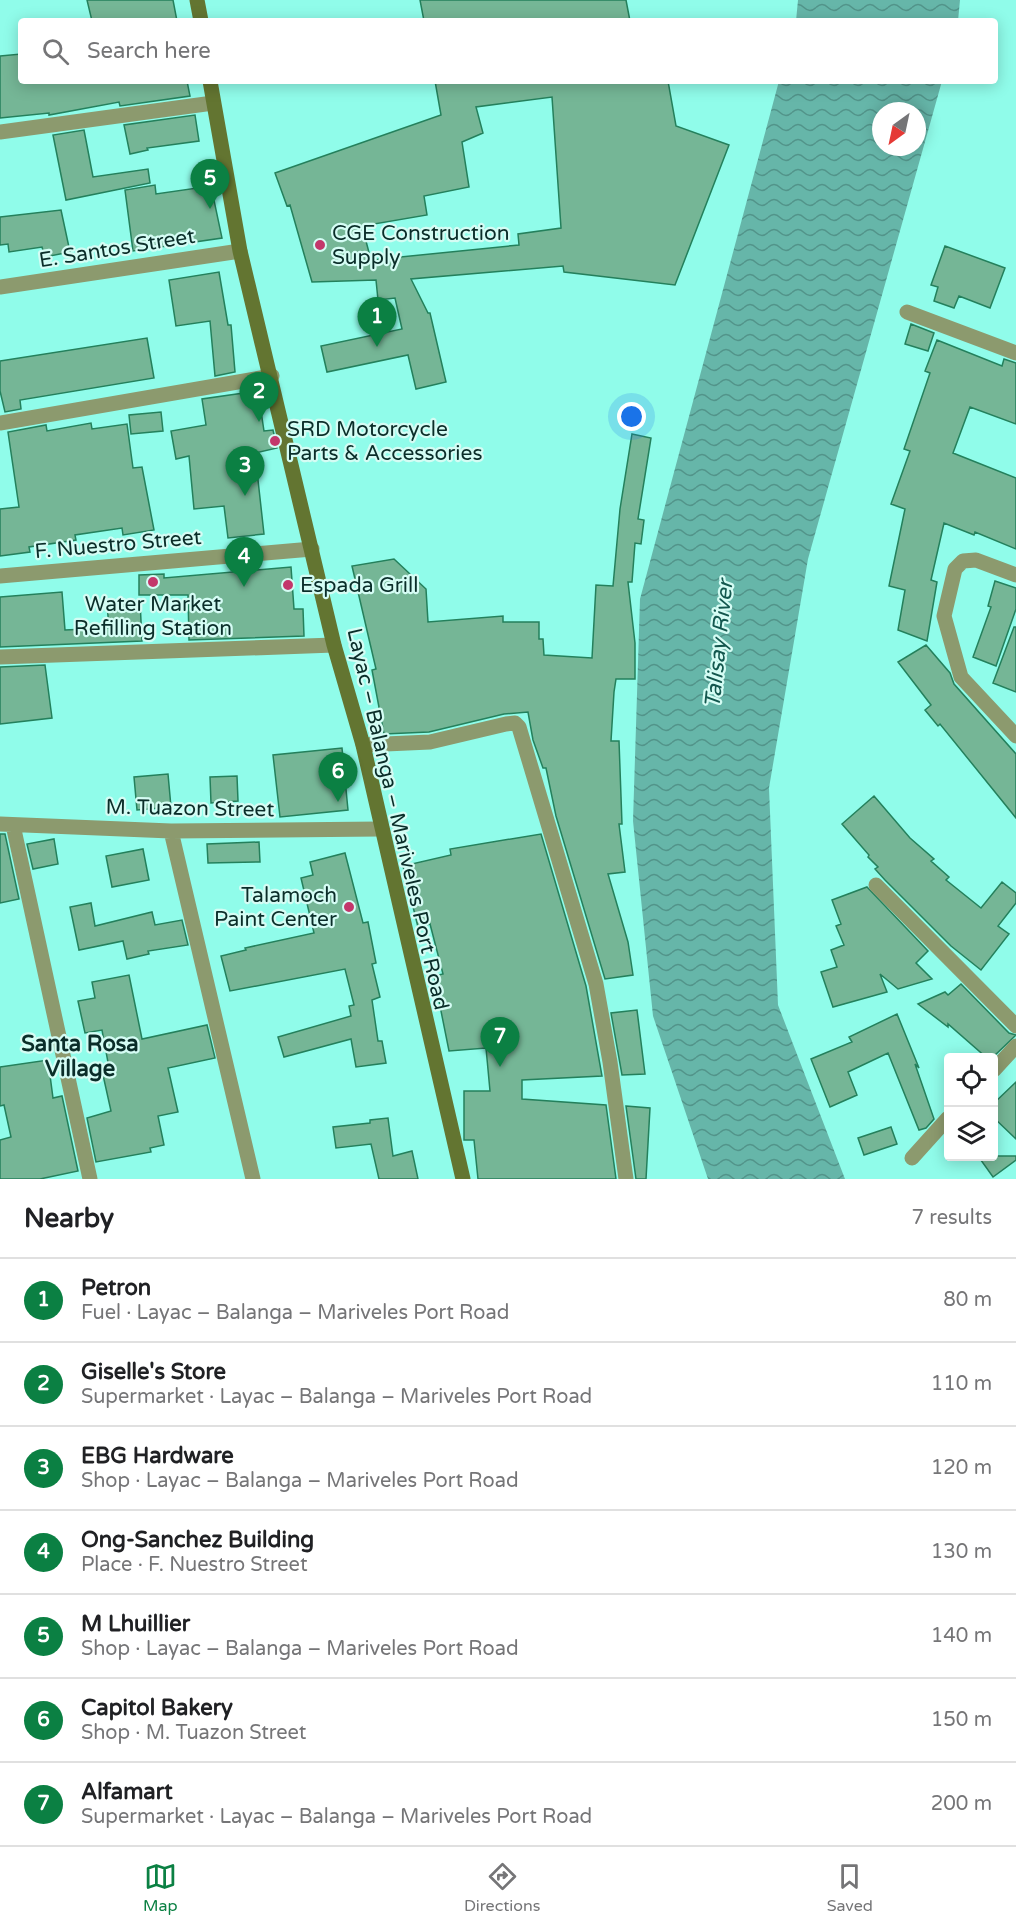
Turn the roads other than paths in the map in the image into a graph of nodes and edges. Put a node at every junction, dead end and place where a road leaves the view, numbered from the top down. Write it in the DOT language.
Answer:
graph roads {
  1 [pos="197,0"];
  2 [pos="200,18"];
  3 [pos="210,84"];
  4 [pos="213,103"];
  5 [pos="0,132"];
  6 [pos="240,251"];
  7 [pos="0,287"];
  8 [pos="907,312"];
  9 [pos="1016,353"];
  10 [pos="272,376"];
  11 [pos="0,423"];
  12 [pos="312,549"];
  13 [pos="1016,575"];
  14 [pos="0,576"];
  15 [pos="334,645"];
  16 [pos="0,657"];
  17 [pos="1016,736"];
  18 [pos="363,745"];
  19 [pos="6,824"];
  20 [pos="380,829"];
  21 [pos="171,831"];
  22 [pos="876,885"];
  23 [pos="1016,1026"];
  24 [pos="1016,1046"];
  25 [pos="998,1065"];
  26 [pos="944,1122"];
  27 [pos="912,1158"];
  28 [pos="90,1179"];
  29 [pos="253,1179"];
  30 [pos="463,1179"];
  31 [pos="626,1179"];
  1 -- 2 [label="main road"];
  3 -- 4 [label="main road, Layac – Balanga – Mariveles Port Road"];
  4 -- 5 [label="street"];
  4 -- 6 [label="main road, Layac – Balanga – Mariveles Port Road"];
  6 -- 7 [label="street, E. Santos Street"];
  6 -- 10 [label="main road, Layac – Balanga – Mariveles Port Road"];
  8 -- 9 [label="street"];
  10 -- 11 [label="street"];
  10 -- 12 [label="main road, Layac – Balanga – Mariveles Port Road"];
  12 -- 14 [label="street, F. Nuestro Street"];
  12 -- 15 [label="main road, Layac – Balanga – Mariveles Port Road"];
  13 -- 17 [label="street"];
  15 -- 16 [label="street"];
  15 -- 18 [label="main road, Layac – Balanga – Mariveles Port Road"];
  18 -- 20 [label="main road, Layac – Balanga – Mariveles Port Road"];
  18 -- 31 [label="street"];
  19 -- 21 [label="street, M. Tuazon Street"];
  19 -- 28 [label="street"];
  20 -- 21 [label="street, M. Tuazon Street"];
  20 -- 30 [label="main road, Layac – Balanga – Mariveles Port Road"];
  21 -- 29 [label="street"];
  22 -- 23 [label="street"];
  24 -- 25 [label="street"];
  26 -- 27 [label="street"];
}
